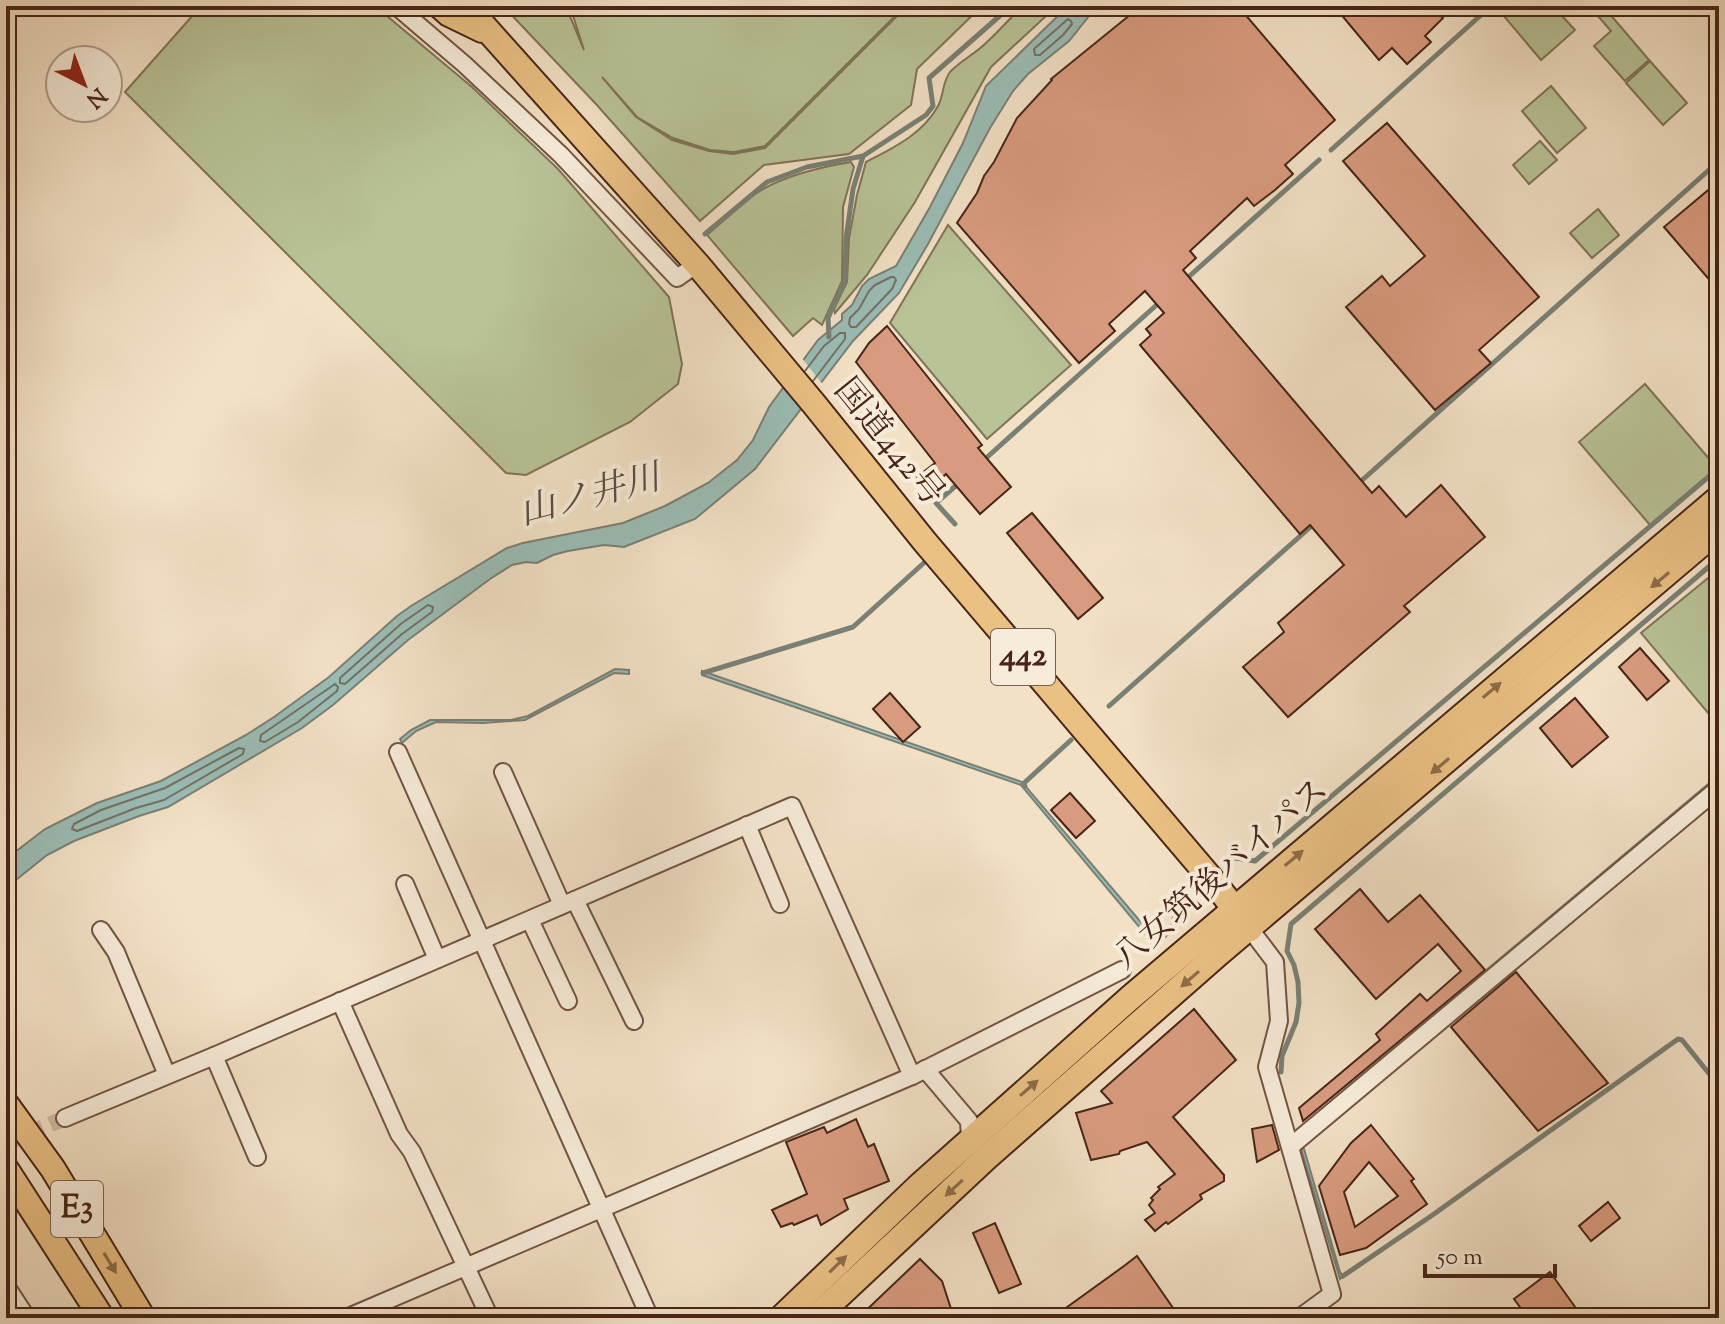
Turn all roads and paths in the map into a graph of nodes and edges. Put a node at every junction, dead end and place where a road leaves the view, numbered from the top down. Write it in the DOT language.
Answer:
graph roads {
  1 [pos="396,6"];
  2 [pos="440,6"];
  3 [pos="466,6"];
  4 [pos="492,34"];
  5 [pos="697,264"];
  6 [pos="1719,498"];
  7 [pos="1719,529"];
  8 [pos="398,752"];
  9 [pos="503,772"];
  10 [pos="1719,788"];
  11 [pos="747,825"];
  12 [pos="405,884"];
  13 [pos="569,902"];
  14 [pos="780,904"];
  15 [pos="1234,909"];
  16 [pos="530,920"];
  17 [pos="1250,929"];
  18 [pos="101,930"];
  19 [pos="480,941"];
  20 [pos="437,959"];
  21 [pos="1122,970"];
  22 [pos="340,1001"];
  23 [pos="568,1001"];
  24 [pos="634,1021"];
  25 [pos="214,1056"];
  26 [pos="919,1072"];
  27 [pos="167,1075"];
  28 [pos="6,1087"];
  29 [pos="6,1104"];
  30 [pos="65,1118"];
  31 [pos="1291,1146"];
  32 [pos="978,1149"];
  33 [pos="257,1157"];
  34 [pos="6,1169"];
  35 [pos="53,1169"];
  36 [pos="6,1194"];
  37 [pos="601,1209"];
  38 [pos="465,1267"];
  39 [pos="6,1286"];
  40 [pos="99,1314"];
  41 [pos="27,1318"];
  42 [pos="143,1318"];
  43 [pos="346,1318"];
  44 [pos="490,1318"];
  45 [pos="650,1318"];
  46 [pos="781,1318"];
  47 [pos="815,1318"];
  48 [pos="1299,1318"];
  1 -- 5 [label="street"];
  2 -- 4 [label="highway"];
  3 -- 4 [label="highway, 国道442号 / 442"];
  4 -- 5 [label="highway, 国道442号 / 442"];
  5 -- 15 [label="highway, 国道442号 / 442"];
  15 -- 6 [label="highway, 八女筑後バイパス, one-way"];
  7 -- 17 [label="highway, 八女筑後バイパス, one-way"];
  8 -- 19 [label="street"];
  9 -- 13 [label="street"];
  10 -- 31 [label="street"];
  11 -- 13 [label="street"];
  11 -- 14 [label="street"];
  11 -- 26 [label="street"];
  12 -- 20 [label="street"];
  13 -- 16 [label="street"];
  13 -- 24 [label="street"];
  15 -- 17 [label="highway, 国道442号 / 442"];
  32 -- 15 [label="highway, 八女筑後バイパス, one-way"];
  16 -- 19 [label="street"];
  16 -- 23 [label="street"];
  17 -- 31 [label="street"];
  17 -- 32 [label="highway, 八女筑後バイパス, one-way"];
  18 -- 27 [label="street"];
  19 -- 20 [label="street"];
  19 -- 37 [label="street"];
  20 -- 22 [label="street"];
  21 -- 26 [label="street"];
  22 -- 25 [label="street"];
  22 -- 38 [label="street"];
  25 -- 27 [label="street"];
  25 -- 33 [label="street"];
  26 -- 32 [label="street"];
  26 -- 37 [label="street"];
  27 -- 30 [label="street"];
  28 -- 35 [label="highway"];
  29 -- 35 [label="highway, E3"];
  31 -- 48 [label="street"];
  46 -- 32 [label="highway, 八女筑後バイパス, one-way"];
  32 -- 47 [label="highway, 八女筑後バイパス, one-way"];
  34 -- 40 [label="highway, E3"];
  35 -- 42 [label="highway, E3, one-way"];
  36 -- 40 [label="highway"];
  37 -- 38 [label="street"];
  37 -- 45 [label="street"];
  38 -- 43 [label="street"];
  38 -- 44 [label="street"];
  39 -- 41 [label="street"];
}
